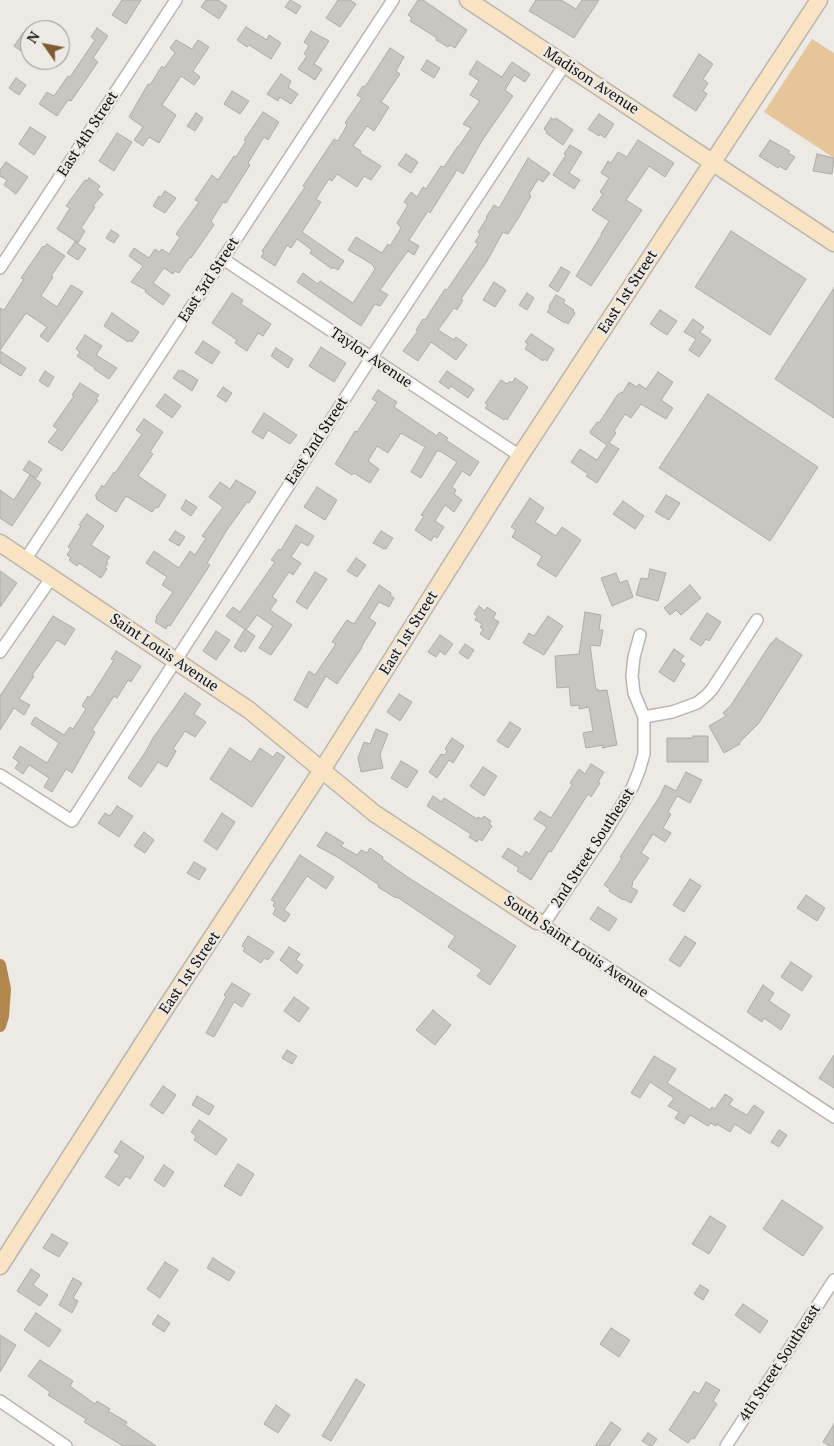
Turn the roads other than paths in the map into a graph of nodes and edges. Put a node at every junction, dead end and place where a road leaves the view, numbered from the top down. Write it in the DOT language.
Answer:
graph roads {
  1 [pos="176,0"];
  2 [pos="393,0"];
  3 [pos="468,0"];
  4 [pos="819,0"];
  5 [pos="565,64"];
  6 [pos="713,161"];
  7 [pos="834,242"];
  8 [pos="223,259"];
  9 [pos="0,268"];
  10 [pos="370,358"];
  11 [pos="520,456"];
  12 [pos="0,543"];
  13 [pos="25,560"];
  14 [pos="52,577"];
  15 [pos="757,620"];
  16 [pos="640,635"];
  17 [pos="0,652"];
  18 [pos="176,660"];
  19 [pos="644,717"];
  20 [pos="322,770"];
  21 [pos="0,775"];
  22 [pos="540,923"];
  23 [pos="834,1118"];
  24 [pos="0,1266"];
  25 [pos="834,1280"];
  26 [pos="0,1401"];
  27 [pos="66,1446"];
  28 [pos="726,1446"];
  1 -- 9 [label="street, East 4th Street"];
  2 -- 8 [label="street, East 3rd Street"];
  3 -- 5 [label="main road, Madison Avenue"];
  4 -- 6 [label="main road, East 1st Street"];
  5 -- 6 [label="main road, Madison Avenue"];
  5 -- 10 [label="street, East 2nd Street"];
  6 -- 7 [label="main road, Madison Avenue"];
  6 -- 11 [label="main road, East 1st Street"];
  8 -- 10 [label="street, Taylor Avenue"];
  8 -- 13 [label="street, East 3rd Street"];
  10 -- 11 [label="street, Taylor Avenue"];
  10 -- 18 [label="street, East 2nd Street"];
  11 -- 20 [label="main road, East 1st Street"];
  12 -- 13 [label="main road, Saint Louis Avenue"];
  13 -- 14 [label="main road, Saint Louis Avenue"];
  14 -- 17 [label="street"];
  14 -- 18 [label="main road, Saint Louis Avenue"];
  15 -- 19 [label="street"];
  16 -- 19 [label="street"];
  18 -- 20 [label="main road, Saint Louis Avenue"];
  18 -- 21 [label="street, East 2nd Street"];
  19 -- 22 [label="street, 2nd Street Southeast"];
  20 -- 22 [label="main road, South Saint Louis Avenue"];
  20 -- 24 [label="main road, East 1st Street"];
  22 -- 23 [label="street, South Saint Louis Avenue"];
  25 -- 28 [label="street, 4th Street Southeast"];
  26 -- 27 [label="street"];
}
